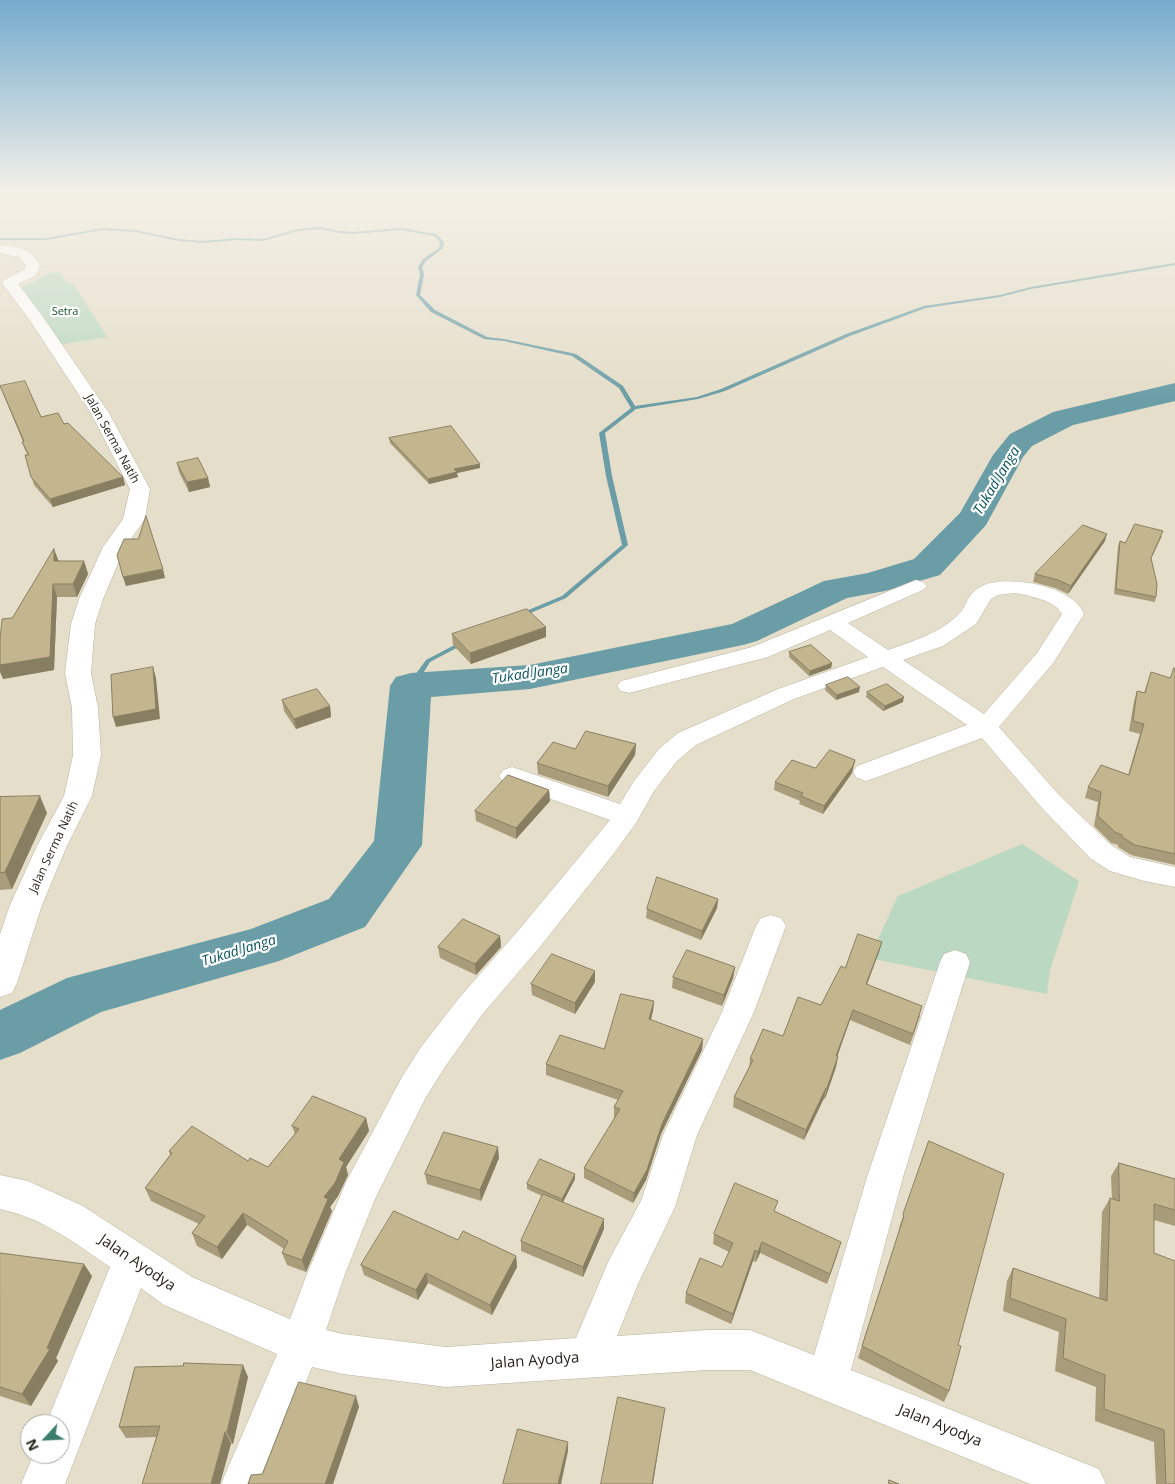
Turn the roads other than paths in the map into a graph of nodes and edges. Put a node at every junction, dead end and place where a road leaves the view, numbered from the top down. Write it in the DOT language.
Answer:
graph roads {
  1 [pos="30,260"];
  2 [pos="4,284"];
  3 [pos="916,586"];
  4 [pos="831,621"];
  5 [pos="883,658"];
  6 [pos="630,686"];
  7 [pos="986,728"];
  8 [pos="866,772"];
  9 [pos="512,776"];
  10 [pos="626,816"];
  11 [pos="1175,877"];
  12 [pos="772,926"];
  13 [pos="955,962"];
  14 [pos="0,983"];
  15 [pos="0,1192"];
  16 [pos="132,1261"];
  17 [pos="301,1344"];
  18 [pos="588,1357"];
  19 [pos="827,1381"];
  20 [pos="70,1417"];
  21 [pos="51,1464"];
  22 [pos="43,1484"];
  23 [pos="243,1484"];
  24 [pos="1084,1484"];
  1 -- 2 [label="street, Jalan Serma Natih"];
  2 -- 14 [label="street, Jalan Serma Natih"];
  3 -- 4 [label="street"];
  4 -- 5 [label="street"];
  4 -- 6 [label="street"];
  5 -- 7 [label="street"];
  5 -- 7 [label="street"];
  5 -- 10 [label="street"];
  7 -- 8 [label="street"];
  7 -- 11 [label="street"];
  9 -- 10 [label="street"];
  10 -- 17 [label="street"];
  12 -- 18 [label="street"];
  13 -- 19 [label="street"];
  15 -- 16 [label="street, Jalan Ayodya"];
  16 -- 17 [label="street, Jalan Ayodya"];
  16 -- 20 [label="street"];
  17 -- 18 [label="street, Jalan Ayodya"];
  17 -- 23 [label="street"];
  18 -- 19 [label="street, Jalan Ayodya"];
  19 -- 24 [label="street, Jalan Ayodya"];
  21 -- 22 [label="street"];
}
